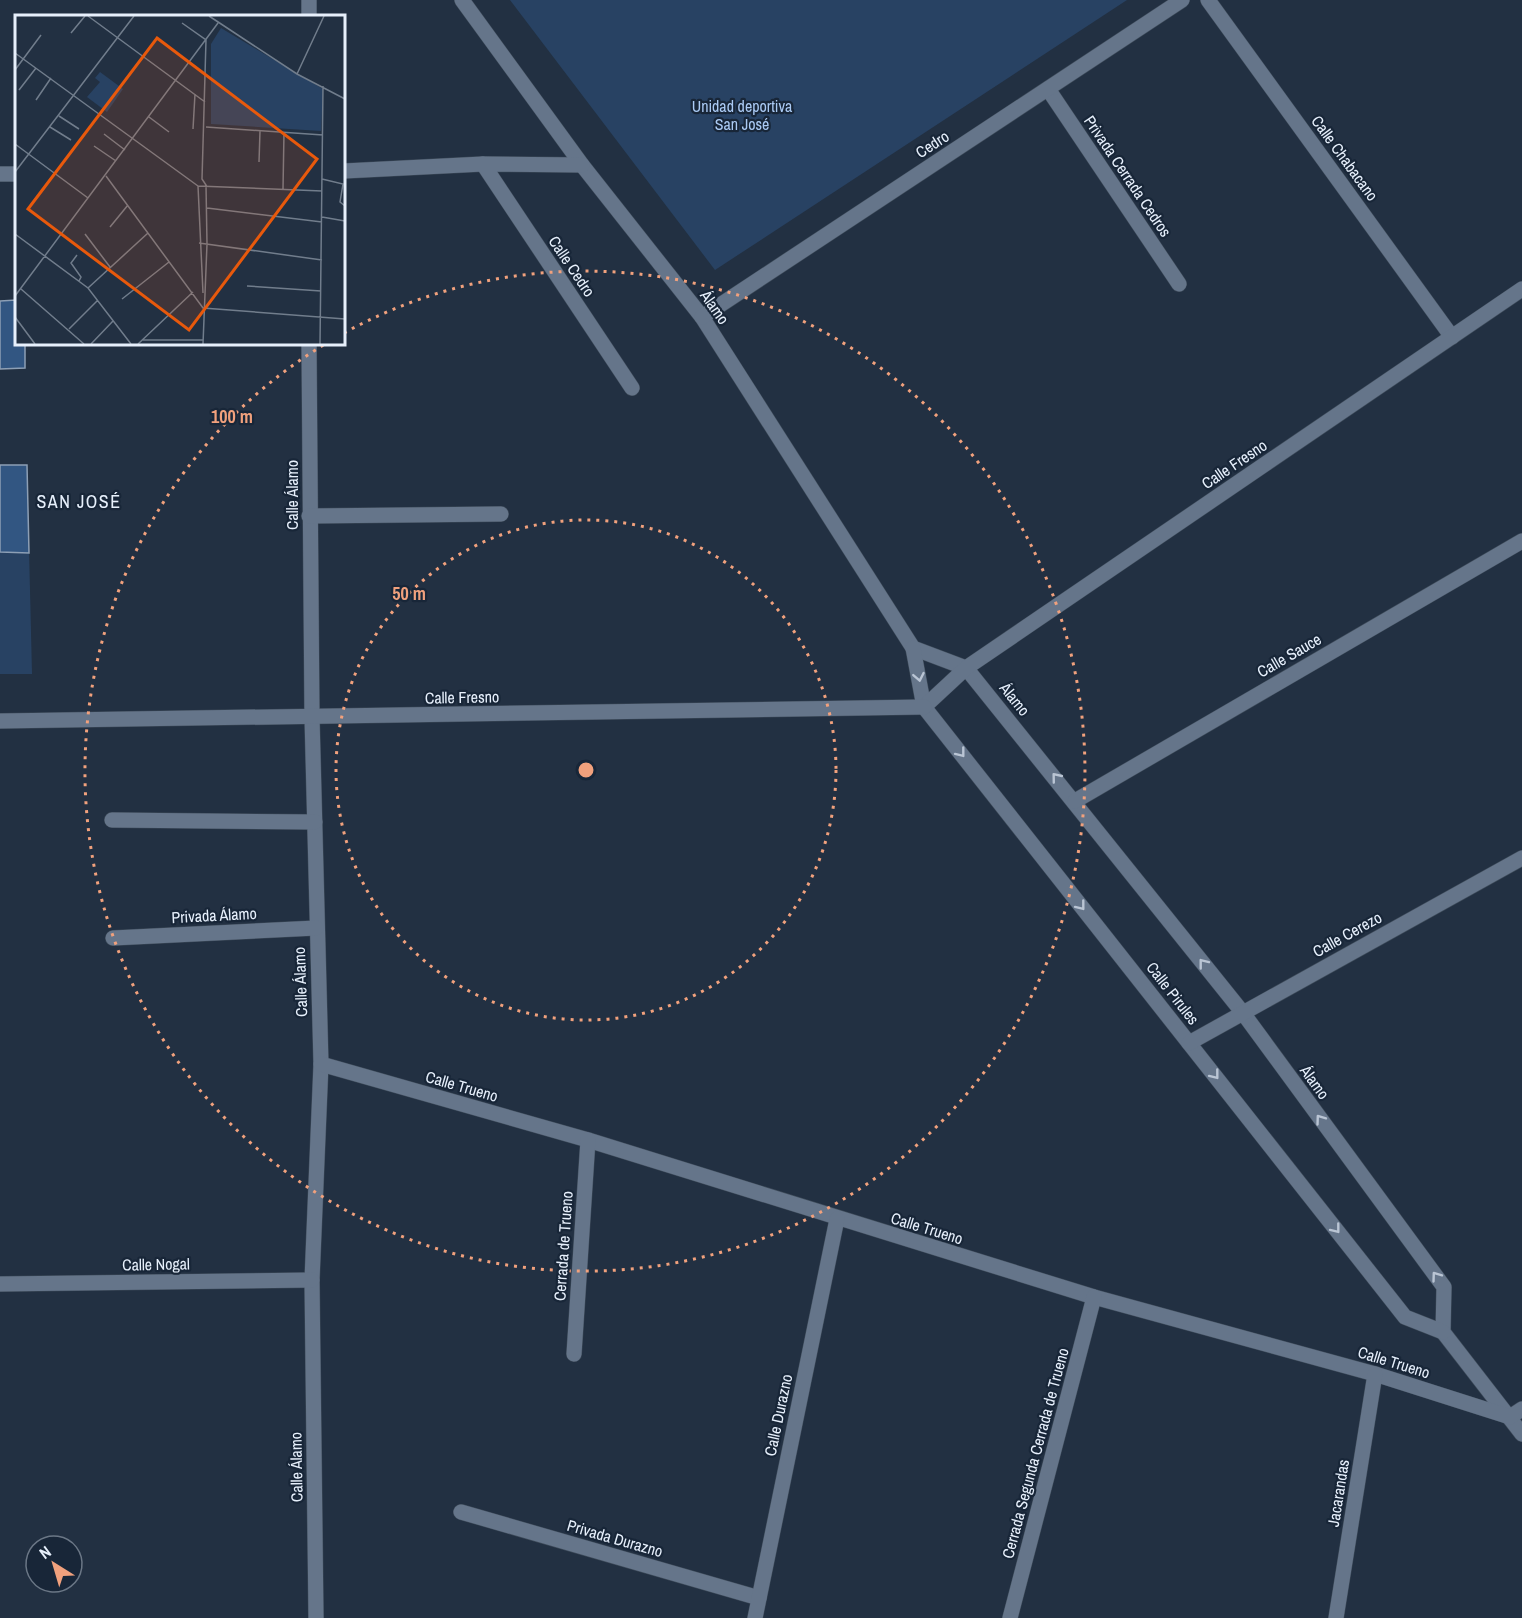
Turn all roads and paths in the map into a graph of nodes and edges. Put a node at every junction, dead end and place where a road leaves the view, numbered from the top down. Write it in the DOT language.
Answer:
graph roads {
  1 [pos="462,0"];
  2 [pos="1182,0"];
  3 [pos="1208,0"];
  4 [pos="1048,89"];
  5 [pos="483,164"];
  6 [pos="582,165"];
  7 [pos="345,171"];
  8 [pos="1179,284"];
  9 [pos="1522,289"];
  10 [pos="702,317"];
  11 [pos="1452,337"];
  12 [pos="309,345"];
  13 [pos="632,388"];
  14 [pos="501,514"];
  15 [pos="309,516"];
  16 [pos="1522,541"];
  17 [pos="913,648"];
  18 [pos="966,668"];
  19 [pos="924,707"];
  20 [pos="312,717"];
  21 [pos="0,721"];
  22 [pos="1075,801"];
  23 [pos="112,820"];
  24 [pos="315,822"];
  25 [pos="1522,858"];
  26 [pos="316,928"];
  27 [pos="113,938"];
  28 [pos="1243,1013"];
  29 [pos="1189,1043"];
  30 [pos="321,1064"];
  31 [pos="588,1140"];
  32 [pos="837,1219"];
  33 [pos="312,1280"];
  34 [pos="0,1284"];
  35 [pos="1094,1297"];
  36 [pos="1443,1332"];
  37 [pos="574,1354"];
  38 [pos="1376,1374"];
  39 [pos="1516,1413"];
  40 [pos="1522,1434"];
  41 [pos="461,1512"];
  42 [pos="759,1598"];
  43 [pos="316,1618"];
  44 [pos="755,1618"];
  45 [pos="1010,1618"];
  46 [pos="1336,1618"];
  1 -- 6 [label="street, Álamo"];
  2 -- 4 [label="street, Cedro"];
  3 -- 11 [label="street, Calle Chabacano"];
  4 -- 8 [label="street, Privada Cerrada Cedros"];
  4 -- 10 [label="street, Cedro"];
  5 -- 6 [label="street"];
  5 -- 7 [label="street"];
  5 -- 13 [label="street, Calle Cedro"];
  6 -- 10 [label="street, Álamo"];
  9 -- 11 [label="street, Calle Fresno"];
  10 -- 17 [label="street, Álamo"];
  11 -- 18 [label="street, Calle Fresno"];
  12 -- 15 [label="street, Calle Álamo"];
  14 -- 15 [label="street"];
  15 -- 20 [label="street, Calle Álamo"];
  16 -- 22 [label="street, Calle Sauce"];
  17 -- 18 [label="street, Álamo"];
  17 -- 19 [label="street, Calle Pirules, one-way"];
  18 -- 19 [label="street, Calle Fresno"];
  22 -- 18 [label="street, Álamo, one-way"];
  19 -- 20 [label="street, Calle Fresno"];
  19 -- 29 [label="street, Calle Pirules, one-way"];
  20 -- 21 [label="street, Calle Fresno"];
  20 -- 24 [label="street, Calle Álamo"];
  28 -- 22 [label="street, Álamo, one-way"];
  23 -- 24 [label="street"];
  24 -- 26 [label="street, Calle Álamo"];
  25 -- 28 [label="street, Calle Cerezo"];
  26 -- 27 [label="street, Privada Álamo"];
  26 -- 30 [label="street, Calle Álamo"];
  28 -- 29 [label="street, Calle Cerezo"];
  36 -- 28 [label="street, Álamo, one-way"];
  29 -- 36 [label="street, Calle Pirules, one-way"];
  30 -- 31 [label="street, Calle Trueno"];
  30 -- 33 [label="street, Calle Álamo"];
  31 -- 32 [label="street, Calle Trueno"];
  31 -- 37 [label="street, Cerrada de Trueno"];
  32 -- 35 [label="street, Calle Trueno"];
  32 -- 42 [label="street, Calle Durazno"];
  33 -- 34 [label="street, Calle Nogal"];
  33 -- 43 [label="street, Calle Álamo"];
  35 -- 38 [label="street, Calle Trueno"];
  35 -- 45 [label="street, Cerrada Segunda Cerrada de Trueno"];
  36 -- 39 [label="street"];
  38 -- 39 [label="street, Calle Trueno"];
  38 -- 46 [label="street, Jacarandas"];
  39 -- 40 [label="street"];
  41 -- 42 [label="street, Privada Durazno"];
  42 -- 44 [label="street, Calle Durazno"];
}
